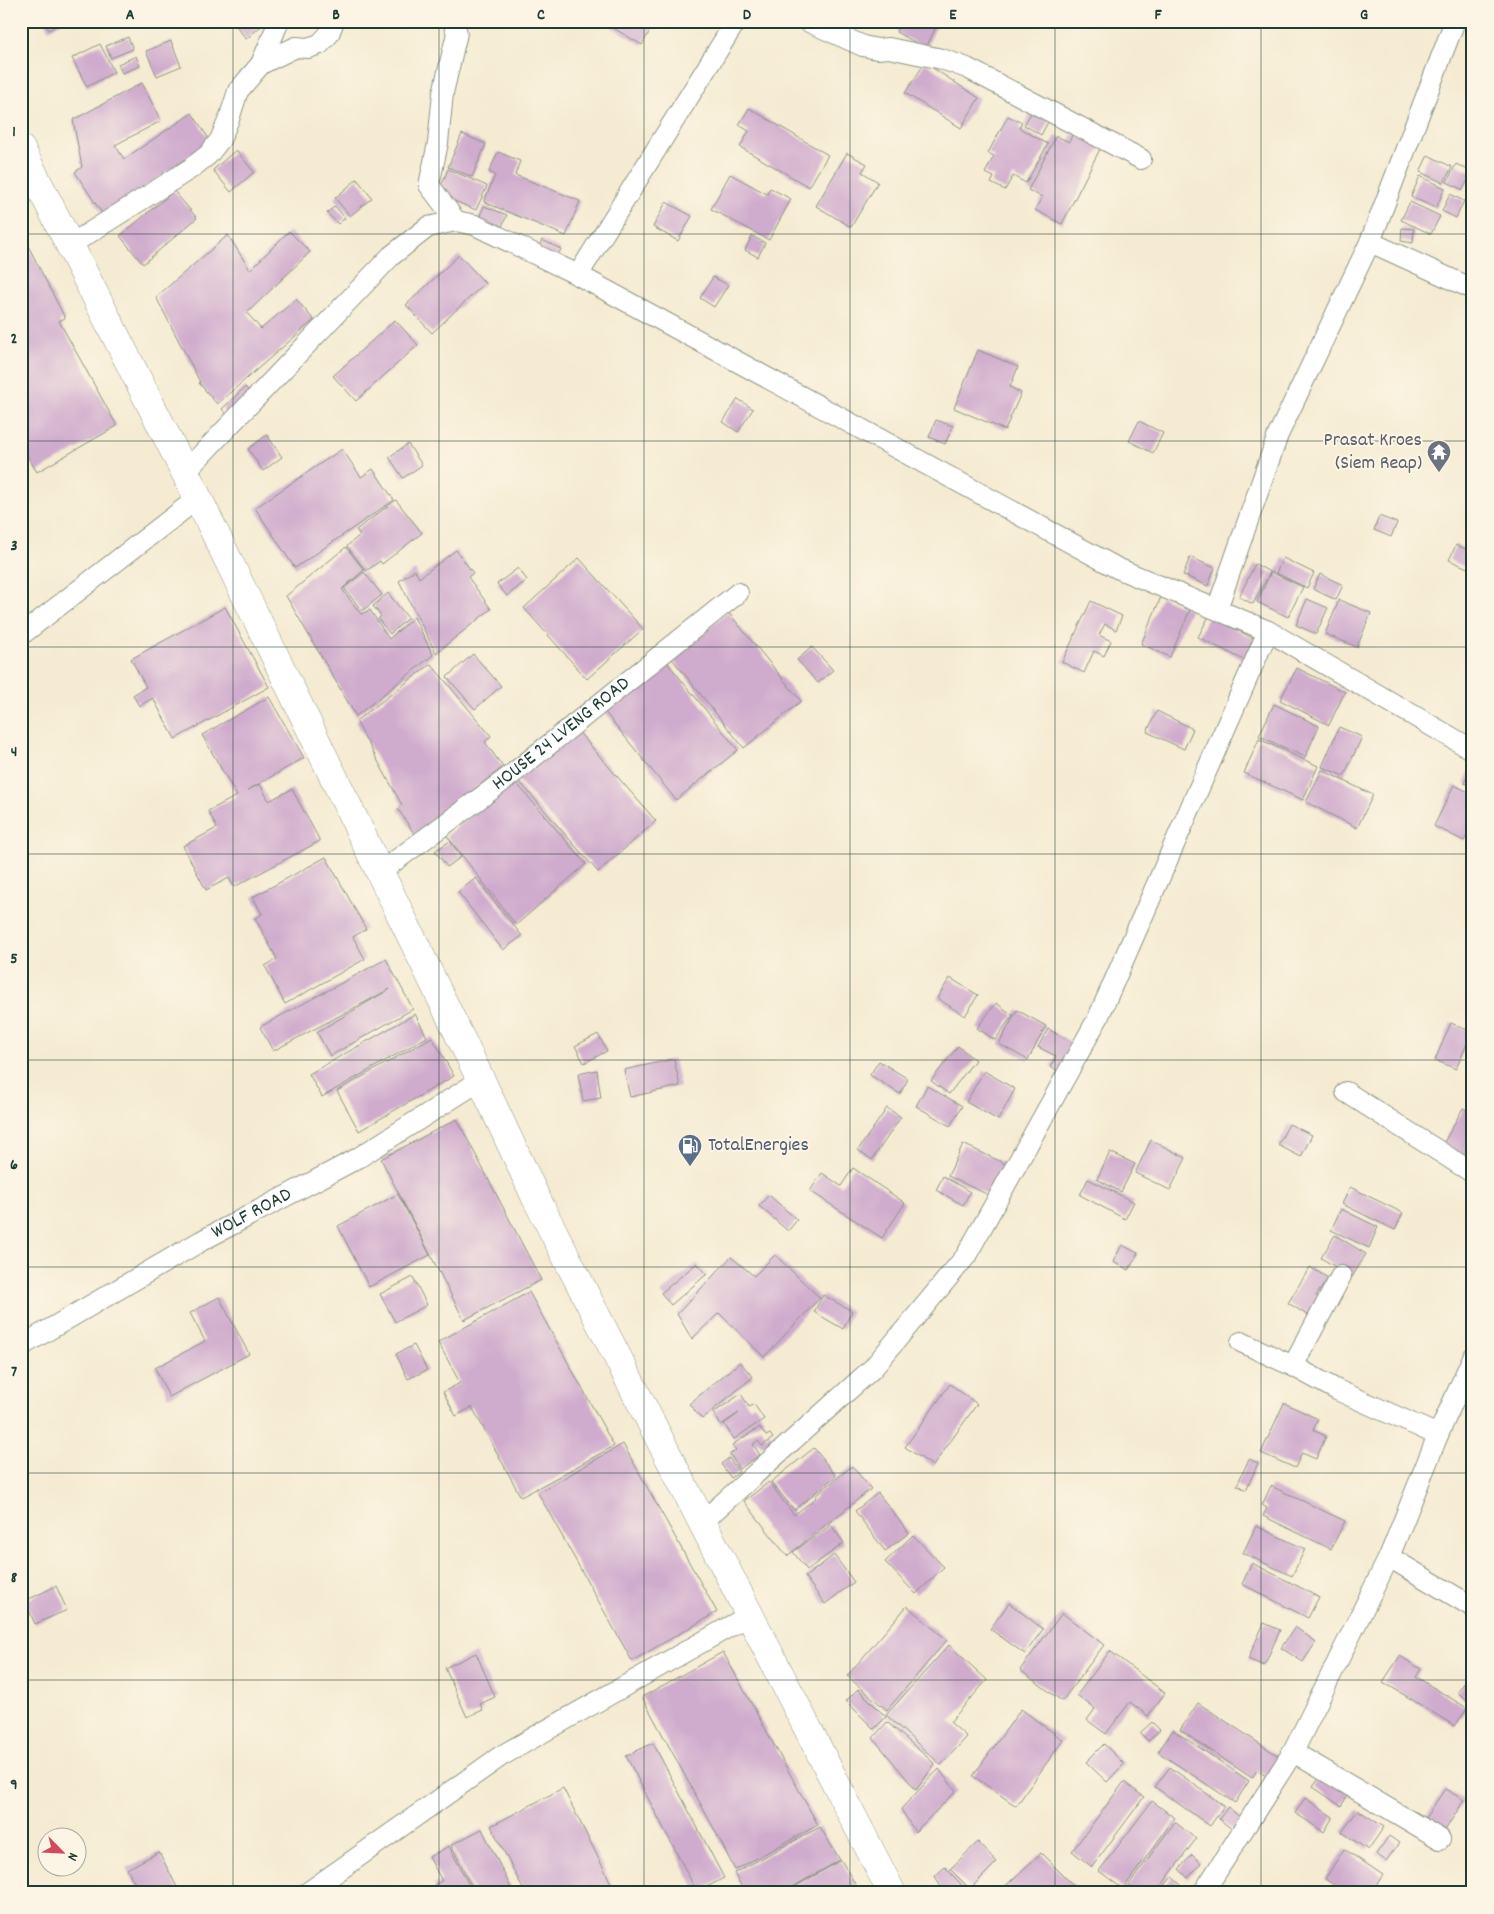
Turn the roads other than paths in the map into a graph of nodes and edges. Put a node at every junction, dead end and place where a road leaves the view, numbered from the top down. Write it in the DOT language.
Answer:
graph roads {
  1 [pos="279,21"];
  2 [pos="334,21"];
  3 [pos="453,21"];
  4 [pos="736,21"];
  5 [pos="808,21"];
  6 [pos="1455,21"];
  7 [pos="261,64"];
  8 [pos="21,149"];
  9 [pos="1141,159"];
  10 [pos="456,221"];
  11 [pos="1370,242"];
  12 [pos="70,245"];
  13 [pos="578,275"];
  14 [pos="1473,288"];
  15 [pos="185,472"];
  16 [pos="198,498"];
  17 [pos="738,593"];
  18 [pos="1217,609"];
  19 [pos="1268,631"];
  20 [pos="21,635"];
  21 [pos="1473,750"];
  22 [pos="380,872"];
  23 [pos="482,1080"];
  24 [pos="1346,1092"];
  25 [pos="1473,1173"];
  26 [pos="1341,1276"];
  27 [pos="1241,1342"];
  28 [pos="21,1346"];
  29 [pos="1473,1357"];
  30 [pos="1293,1366"];
  31 [pos="1438,1435"];
  32 [pos="702,1522"];
  33 [pos="1389,1557"];
  34 [pos="1473,1607"];
  35 [pos="750,1615"];
  36 [pos="1293,1752"];
  37 [pos="1440,1839"];
  38 [pos="307,1893"];
  39 [pos="892,1893"];
  40 [pos="1203,1893"];
  1 -- 7 [label="street"];
  2 -- 7 [label="street"];
  3 -- 10 [label="street"];
  4 -- 13 [label="street"];
  5 -- 9 [label="street"];
  6 -- 11 [label="street"];
  7 -- 12 [label="street"];
  8 -- 12 [label="highway"];
  10 -- 13 [label="street"];
  10 -- 15 [label="street"];
  11 -- 14 [label="street"];
  11 -- 18 [label="street"];
  12 -- 15 [label="highway"];
  13 -- 18 [label="street"];
  15 -- 16 [label="highway"];
  16 -- 20 [label="street"];
  16 -- 22 [label="highway"];
  17 -- 22 [label="street, HOUSE 24 LVENG ROAD"];
  18 -- 19 [label="street"];
  19 -- 21 [label="street"];
  19 -- 32 [label="street"];
  22 -- 23 [label="highway"];
  23 -- 28 [label="street, WOLF ROAD"];
  23 -- 32 [label="highway"];
  24 -- 25 [label="street"];
  26 -- 30 [label="street"];
  27 -- 30 [label="street"];
  29 -- 31 [label="street"];
  30 -- 31 [label="street"];
  31 -- 33 [label="street"];
  32 -- 35 [label="highway"];
  33 -- 34 [label="street"];
  33 -- 36 [label="street"];
  35 -- 38 [label="street"];
  35 -- 39 [label="highway"];
  36 -- 37 [label="street"];
  36 -- 40 [label="street"];
}
